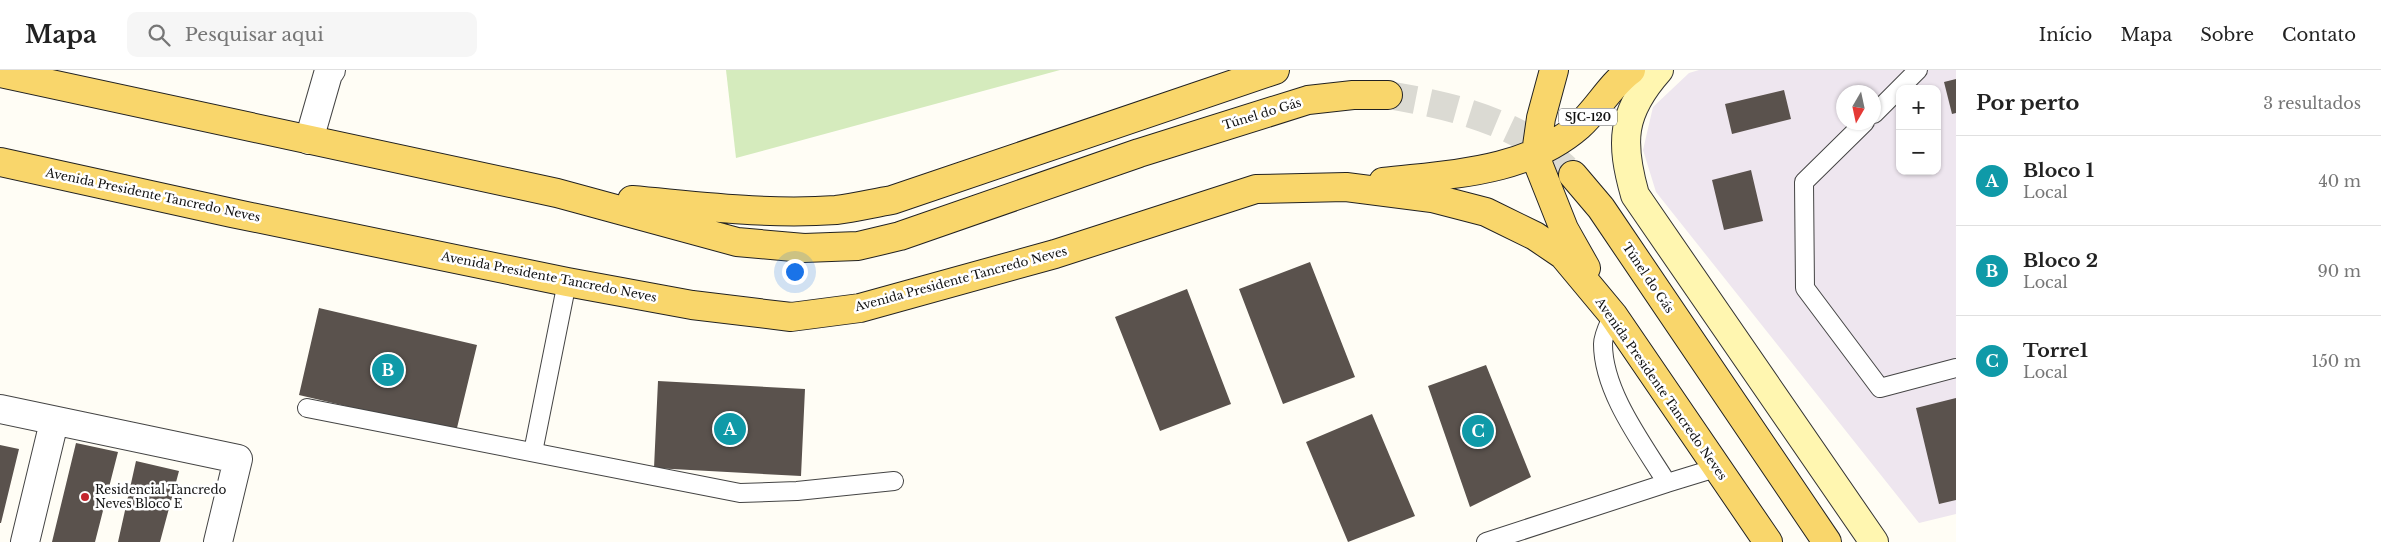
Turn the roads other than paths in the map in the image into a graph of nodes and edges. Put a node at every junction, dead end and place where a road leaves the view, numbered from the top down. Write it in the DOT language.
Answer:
graph roads {
  1 [pos="331,70"];
  2 [pos="1275,70"];
  3 [pos="1554,70"];
  4 [pos="1630,70"];
  5 [pos="1659,70"];
  6 [pos="1918,70"];
  7 [pos="0,72"];
  8 [pos="1388,96"];
  9 [pos="1881,107"];
  10 [pos="1857,130"];
  11 [pos="309,140"];
  12 [pos="1536,153"];
  13 [pos="0,162"];
  14 [pos="1574,175"];
  15 [pos="1346,187"];
  16 [pos="557,193"];
  17 [pos="567,282"];
  18 [pos="1612,315"];
  19 [pos="1956,368"];
  20 [pos="307,408"];
  21 [pos="0,409"];
  22 [pos="54,422"];
  23 [pos="533,452"];
  24 [pos="1716,468"];
  25 [pos="894,481"];
  26 [pos="1667,483"];
  27 [pos="25,542"];
  28 [pos="218,542"];
  29 [pos="1486,542"];
  30 [pos="1768,542"];
  31 [pos="1827,542"];
  32 [pos="1874,542"];
  1 -- 11 [label="street"];
  2 -- 16 [label="main road"];
  3 -- 12 [label="main road, SJC-120"];
  4 -- 12 [label="main road, SJC-120"];
  5 -- 32 [label="main road"];
  6 -- 9 [label="lane"];
  7 -- 11 [label="main road"];
  8 -- 16 [label="main road, Túnel do Gás"];
  10 -- 19 [label="lane"];
  11 -- 16 [label="main road"];
  12 -- 15 [label="main road"];
  12 -- 18 [label="main road"];
  13 -- 17 [label="main road, Avenida Presidente Tancredo Neves"];
  14 -- 31 [label="main road, Túnel do Gás"];
  15 -- 17 [label="main road, Avenida Presidente Tancredo Neves"];
  15 -- 18 [label="main road, Avenida Presidente Tancredo Neves"];
  17 -- 23 [label="lane"];
  18 -- 24 [label="main road, Avenida Presidente Tancredo Neves"];
  18 -- 26 [label="lane"];
  20 -- 23 [label="lane"];
  21 -- 22 [label="street"];
  22 -- 27 [label="street"];
  22 -- 28 [label="street"];
  23 -- 25 [label="lane"];
  24 -- 26 [label="lane"];
  24 -- 30 [label="main road, Avenida Presidente Tancredo Neves"];
  26 -- 29 [label="lane"];
}
